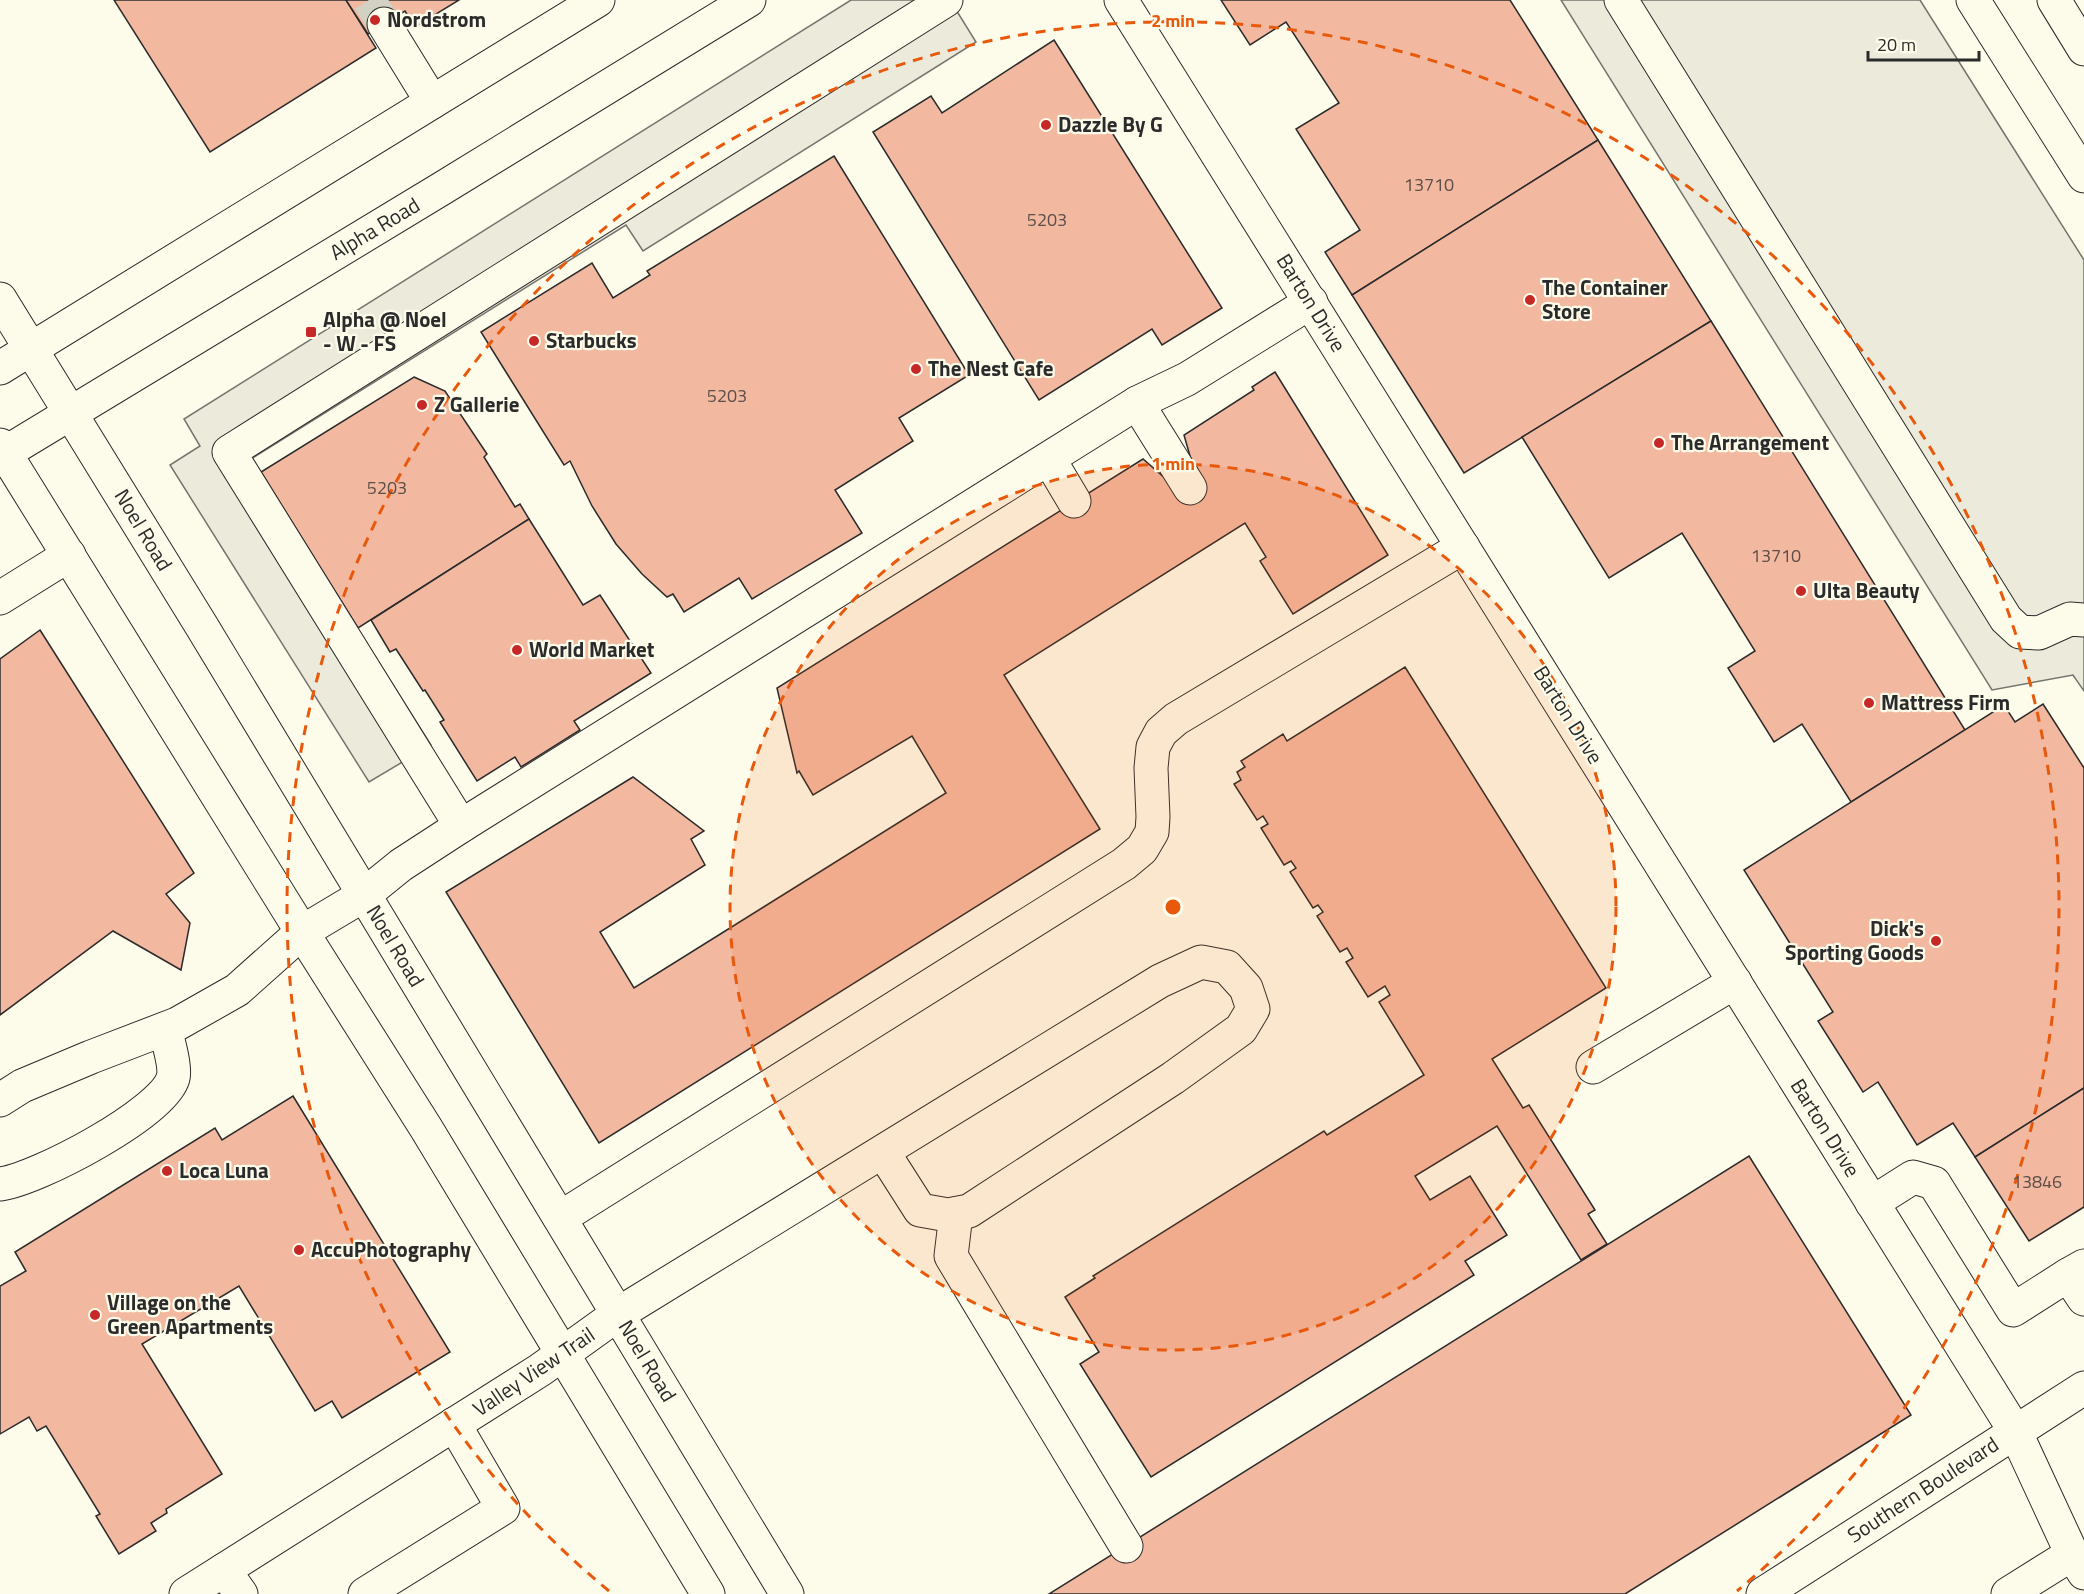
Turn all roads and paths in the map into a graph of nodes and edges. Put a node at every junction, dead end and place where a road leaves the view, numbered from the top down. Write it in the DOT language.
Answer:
graph roads {
  1 [pos="598,0"];
  2 [pos="748,0"];
  3 [pos="946,0"];
  4 [pos="1121,0"];
  5 [pos="1621,0"];
  6 [pos="1973,0"];
  7 [pos="2054,0"];
  8 [pos="384,24"];
  9 [pos="2084,49"];
  10 [pos="432,102"];
  11 [pos="2084,176"];
  12 [pos="0,299"];
  13 [pos="1311,302"];
  14 [pos="31,348"];
  15 [pos="0,368"];
  16 [pos="1137,403"];
  17 [pos="71,413"];
  18 [pos="2,451"];
  19 [pos="1048,459"];
  20 [pos="1190,488"];
  21 [pos="1074,501"];
  22 [pos="1463,547"];
  23 [pos="69,555"];
  24 [pos="0,598"];
  25 [pos="2079,616"];
  26 [pos="461,826"];
  27 [pos="364,895"];
  28 [pos="302,932"];
  29 [pos="1735,982"];
  30 [pos="165,1029"];
  31 [pos="1593,1067"];
  32 [pos="0,1100"];
  33 [pos="883,1152"];
  34 [pos="0,1184"];
  35 [pos="1872,1203"];
  36 [pos="956,1214"];
  37 [pos="560,1218"];
  38 [pos="2079,1280"];
  39 [pos="618,1314"];
  40 [pos="564,1354"];
  41 [pos="2084,1388"];
  42 [pos="454,1424"];
  43 [pos="2014,1431"];
  44 [pos="1126,1546"];
  45 [pos="2078,1564"];
  46 [pos="232,1582"];
  47 [pos="186,1594"];
  48 [pos="365,1594"];
  49 [pos="708,1594"];
  50 [pos="787,1594"];
  51 [pos="1763,1594"];
  52 [pos="2008,1594"];
  1 -- 10 [label="main road"];
  2 -- 17 [label="main road, Alpha Road"];
  3 -- 26 [label="main road"];
  4 -- 13 [label="main road, Barton Drive"];
  5 -- 25 [label="main road"];
  6 -- 11 [label="main road"];
  7 -- 9 [label="main road"];
  8 -- 10 [label="main road"];
  10 -- 14 [label="main road"];
  12 -- 14 [label="main road, Noel Road"];
  13 -- 16 [label="main road"];
  13 -- 22 [label="main road, Barton Drive"];
  14 -- 15 [label="main road"];
  14 -- 17 [label="main road, Noel Road"];
  16 -- 19 [label="main road"];
  16 -- 20 [label="main road"];
  17 -- 18 [label="main road, Alpha Road"];
  17 -- 27 [label="main road, Noel Road"];
  18 -- 23 [label="main road"];
  19 -- 21 [label="main road"];
  19 -- 26 [label="main road"];
  22 -- 29 [label="main road, Barton Drive"];
  22 -- 37 [label="main road"];
  23 -- 24 [label="main road"];
  23 -- 28 [label="main road"];
  26 -- 27 [label="main road"];
  27 -- 28 [label="main road"];
  27 -- 37 [label="main road, Noel Road"];
  28 -- 30 [label="main road"];
  28 -- 40 [label="main road"];
  29 -- 31 [label="main road"];
  29 -- 35 [label="main road, Barton Drive"];
  30 -- 32 [label="main road"];
  30 -- 34 [label="main road"];
  33 -- 36 [label="main road"];
  33 -- 36 [label="main road, Valley View Trail"];
  33 -- 39 [label="main road, Valley View Trail"];
  35 -- 38 [label="main road"];
  35 -- 43 [label="main road, Barton Drive"];
  36 -- 44 [label="main road"];
  37 -- 39 [label="main road, Noel Road"];
  39 -- 40 [label="main road, Valley View Trail"];
  39 -- 50 [label="main road, Noel Road"];
  40 -- 42 [label="main road, Valley View Trail"];
  40 -- 49 [label="main road"];
  41 -- 43 [label="main road, Southern Boulevard"];
  42 -- 46 [label="main road, Valley View Trail"];
  42 -- 48 [label="main road"];
  43 -- 45 [label="main road, Barton Drive"];
  43 -- 51 [label="main road, Southern Boulevard"];
  45 -- 52 [label="main road"];
  46 -- 47 [label="main road, Valley View Trail"];
}
